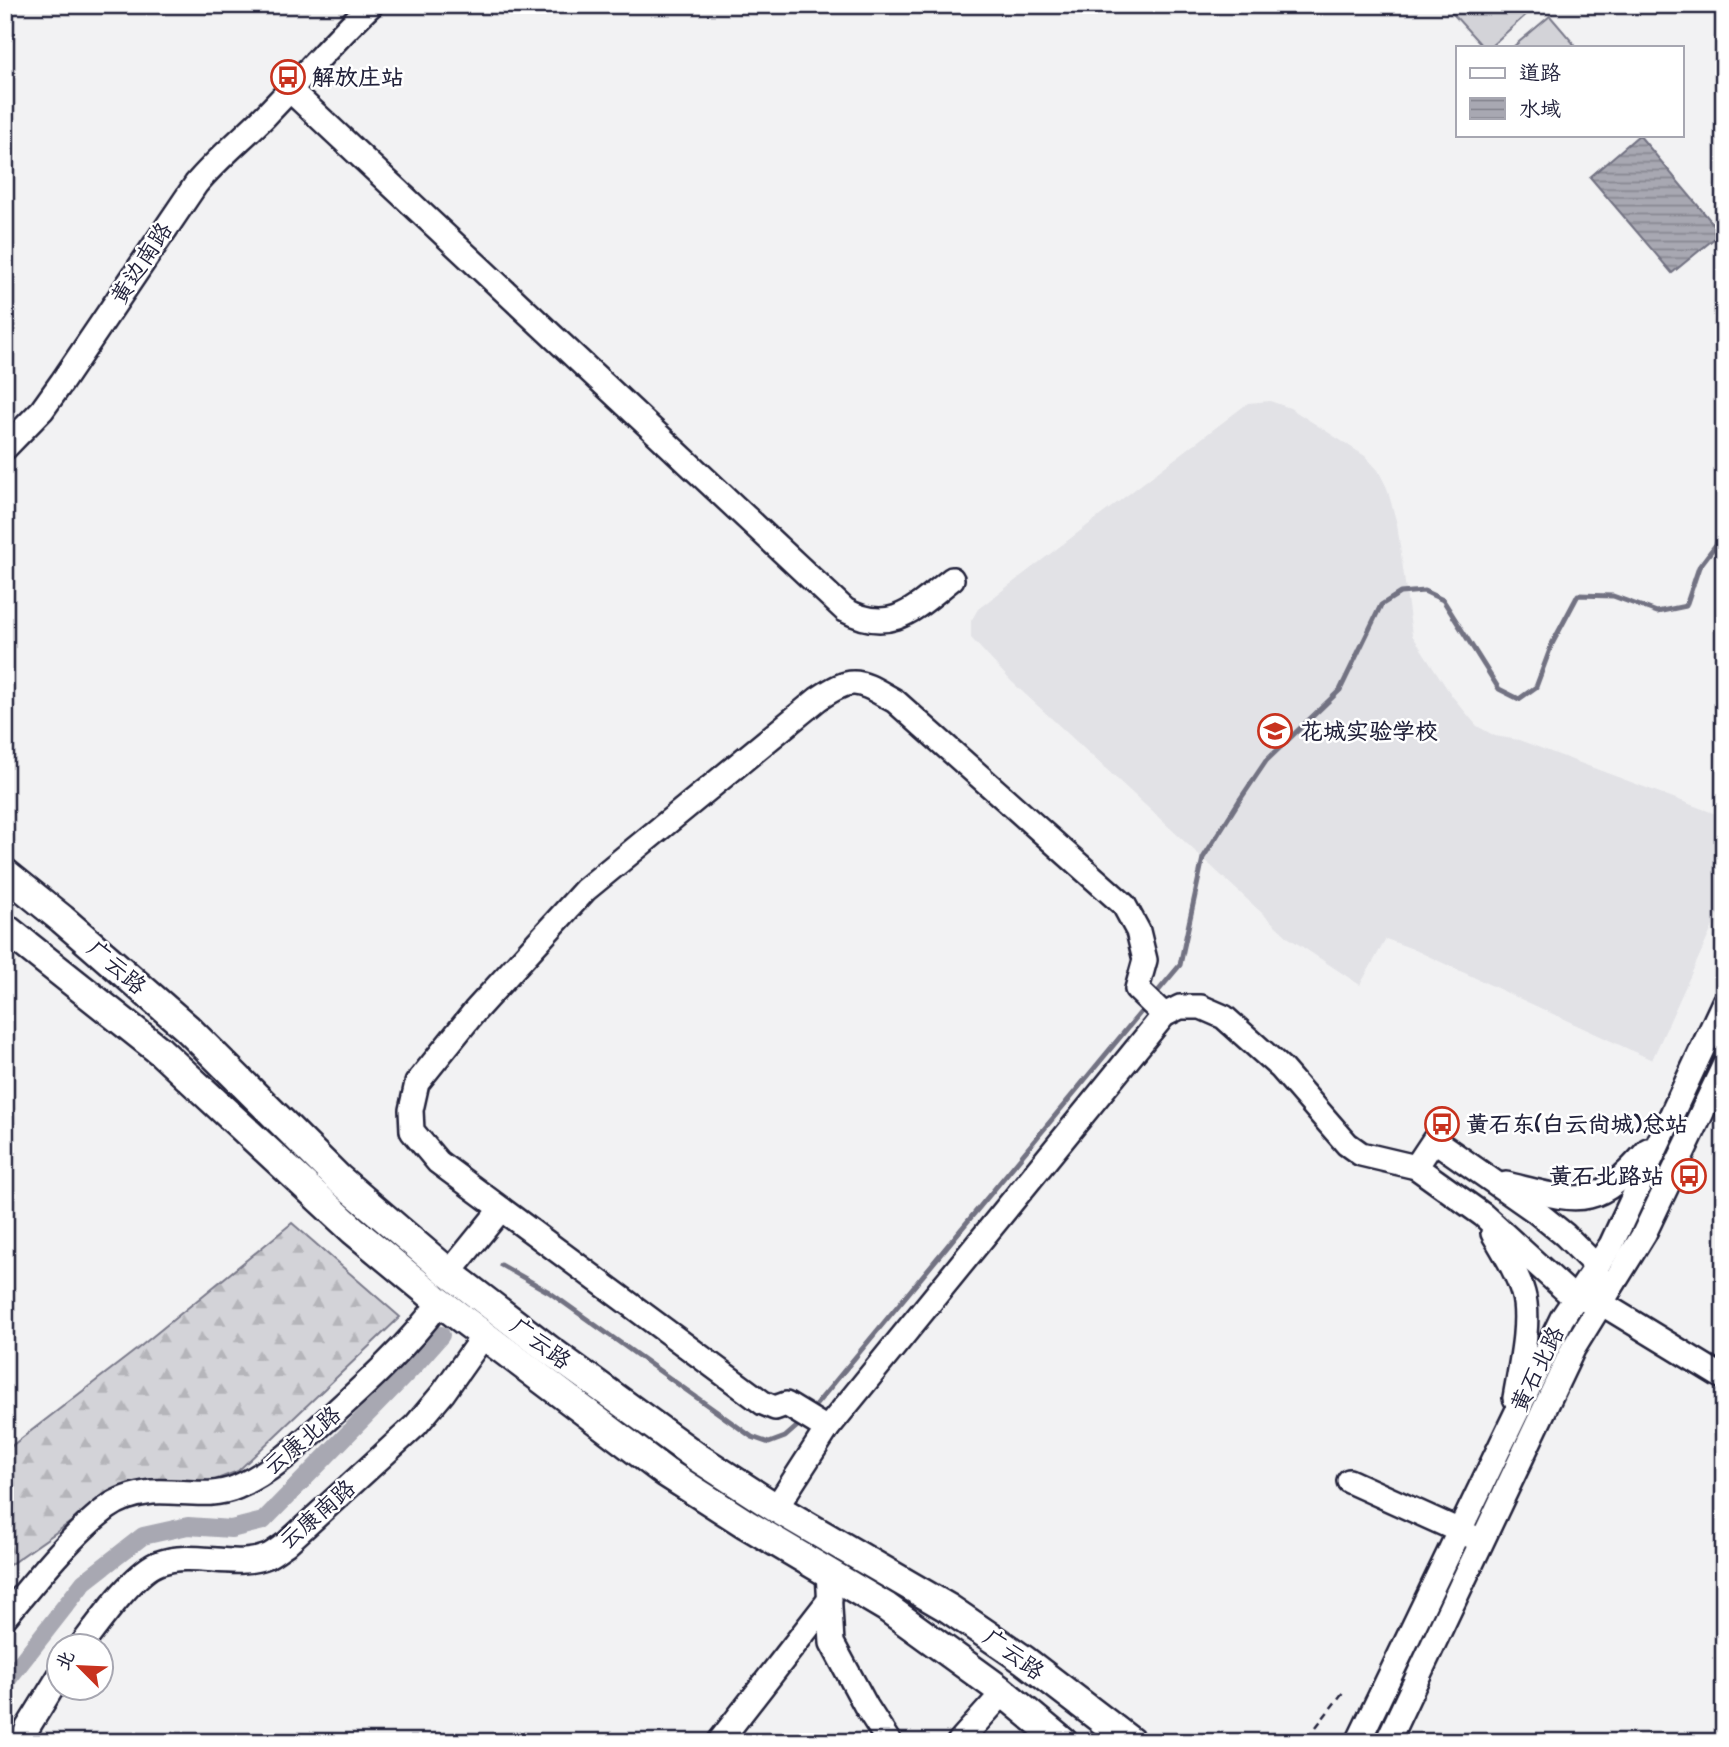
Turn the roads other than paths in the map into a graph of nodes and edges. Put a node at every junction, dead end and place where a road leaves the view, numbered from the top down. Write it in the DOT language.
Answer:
graph roads {
  1 [pos="371,5"];
  2 [pos="289,89"];
  3 [pos="5,448"];
  4 [pos="952,579"];
  5 [pos="6,876"];
  6 [pos="5,928"];
  7 [pos="1724,1002"];
  8 [pos="1164,1015"];
  9 [pos="1724,1066"];
  10 [pos="1667,1129"];
  11 [pos="1416,1167"];
  12 [pos="1491,1180"];
  13 [pos="501,1209"];
  14 [pos="1483,1215"];
  15 [pos="1596,1266"];
  16 [pos="449,1273"];
  17 [pos="1574,1298"];
  18 [pos="440,1302"];
  19 [pos="1601,1303"];
  20 [pos="484,1335"];
  21 [pos="1724,1378"];
  22 [pos="1511,1423"];
  23 [pos="827,1429"];
  24 [pos="1349,1481"];
  25 [pos="776,1508"];
  26 [pos="1459,1531"];
  27 [pos="1483,1542"];
  28 [pos="829,1585"];
  29 [pos="5,1617"];
  30 [pos="93,1632"];
  31 [pos="1003,1693"];
  32 [pos="46,1697"];
  33 [pos="1394,1738"];
  34 [pos="22,1742"];
  35 [pos="719,1742"];
  36 [pos="889,1742"];
  37 [pos="959,1742"];
  38 [pos="1063,1742"];
  39 [pos="1131,1742"];
  40 [pos="1358,1742"];
  1 -- 2 [label="street, 黄边南路"];
  2 -- 3 [label="street, 黄边南路"];
  2 -- 4 [label="street"];
  5 -- 16 [label="main road, 广云路"];
  6 -- 18 [label="main road, 广云路"];
  7 -- 10 [label="street, 黄石北路"];
  8 -- 11 [label="street"];
  8 -- 13 [label="street"];
  8 -- 23 [label="street"];
  9 -- 19 [label="street, 黄石北路"];
  10 -- 12 [label="street"];
  10 -- 15 [label="street, 黄石北路"];
  11 -- 12 [label="street"];
  11 -- 14 [label="street"];
  12 -- 15 [label="street"];
  13 -- 16 [label="street"];
  13 -- 23 [label="street"];
  14 -- 17 [label="street"];
  14 -- 22 [label="street"];
  15 -- 17 [label="street, 黄石北路"];
  15 -- 19 [label="street"];
  16 -- 25 [label="main road, 广云路"];
  17 -- 19 [label="street"];
  17 -- 22 [label="street, 黄石北路"];
  18 -- 20 [label="main road, 广云路"];
  18 -- 29 [label="street, 云康北路"];
  19 -- 21 [label="street"];
  19 -- 27 [label="street, 黄石北路"];
  20 -- 28 [label="main road, 广云路"];
  20 -- 30 [label="street, 云康南路"];
  22 -- 26 [label="street, 黄石北路"];
  23 -- 25 [label="street"];
  24 -- 26 [label="street"];
  25 -- 39 [label="main road, 广云路"];
  26 -- 27 [label="street"];
  26 -- 40 [label="street, 黄石北路"];
  27 -- 33 [label="street, 黄石北路"];
  28 -- 31 [label="main road, 广云路"];
  28 -- 35 [label="street"];
  28 -- 36 [label="street"];
  31 -- 37 [label="street"];
  31 -- 38 [label="main road, 广云路"];
  32 -- 34 [label="street"];
}
